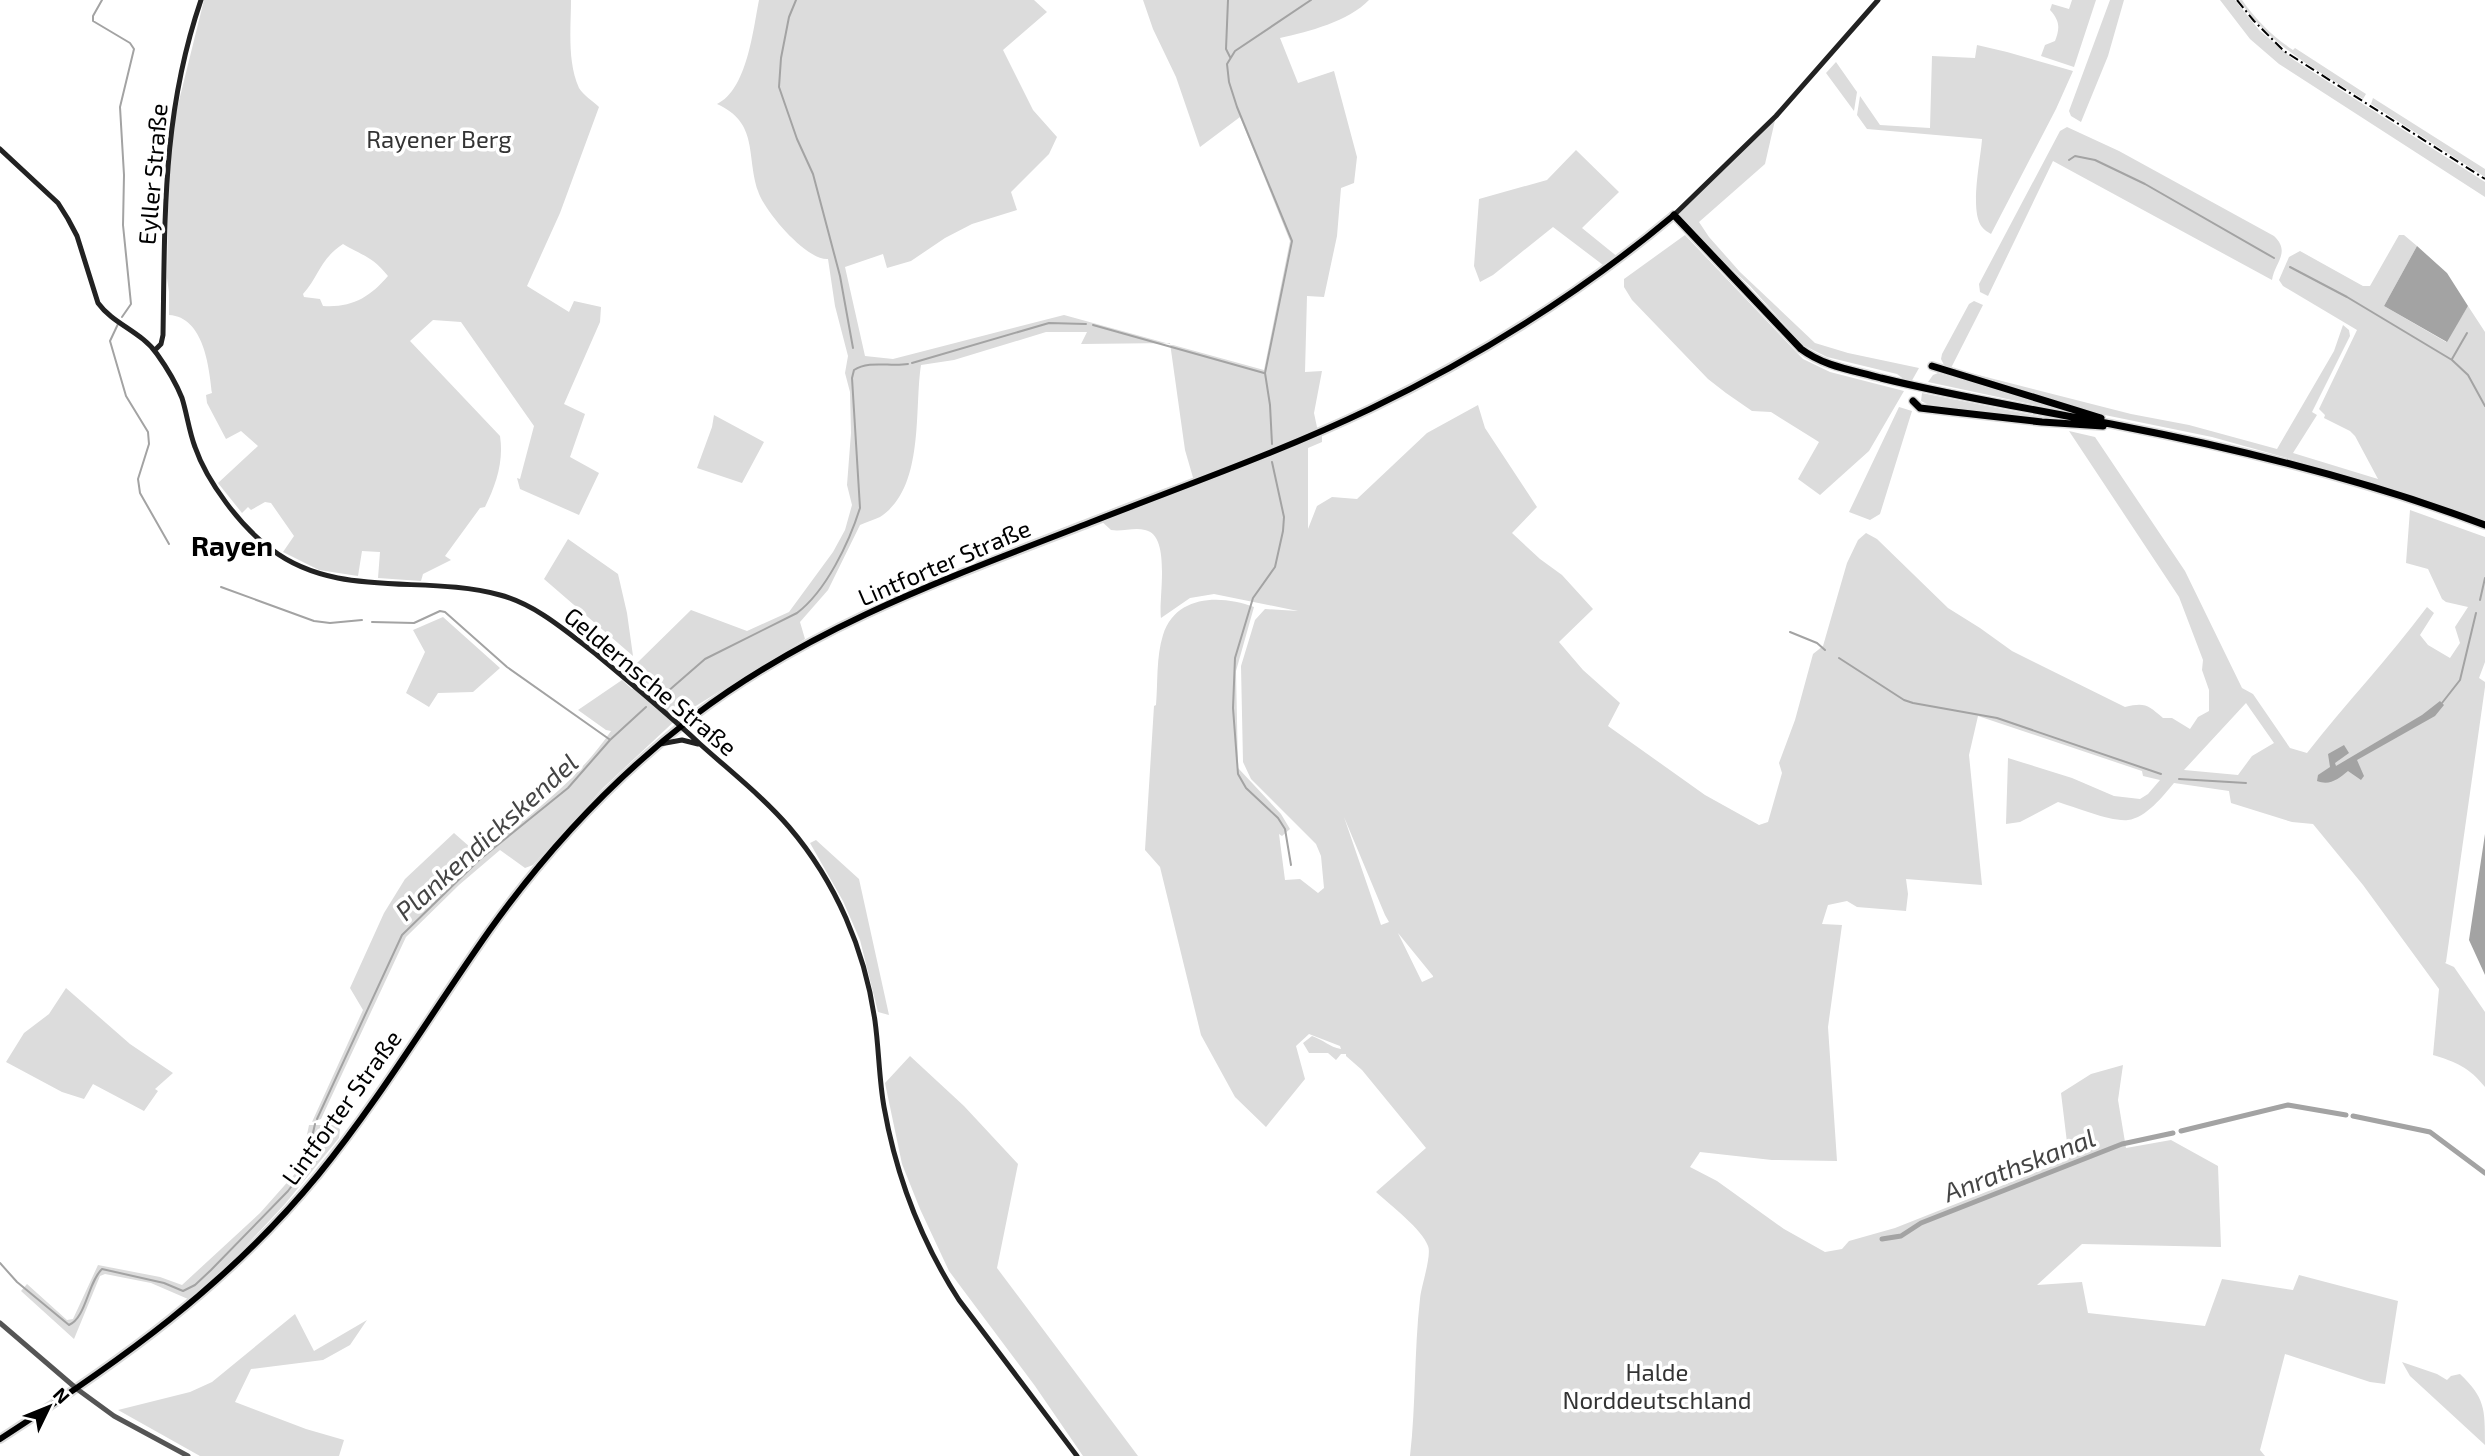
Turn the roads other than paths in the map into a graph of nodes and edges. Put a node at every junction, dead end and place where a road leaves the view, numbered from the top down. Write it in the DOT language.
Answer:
graph roads {
  1 [pos="201,0"];
  2 [pos="1878,0"];
  3 [pos="0,149"];
  4 [pos="1674,215"];
  5 [pos="155,350"];
  6 [pos="1932,366"];
  7 [pos="1913,401"];
  8 [pos="2118,425"];
  9 [pos="2485,525"];
  10 [pos="682,726"];
  11 [pos="660,744"];
  12 [pos="702,746"];
  13 [pos="0,1323"];
  14 [pos="77,1389"];
  15 [pos="0,1439"];
  16 [pos="188,1456"];
  17 [pos="1077,1456"];
  1 -- 5 [label="main road, Eyller Straße"];
  2 -- 4 [label="main road"];
  3 -- 5 [label="main road, Geldernsche Straße"];
  4 -- 8 [label="highway"];
  4 -- 10 [label="main road, Lintforter Straße"];
  5 -- 10 [label="main road, Geldernsche Straße"];
  6 -- 8 [label="highway"];
  7 -- 8 [label="highway"];
  8 -- 9 [label="highway"];
  10 -- 11 [label="main road, Lintforter Straße"];
  10 -- 12 [label="main road, Geldernsche Straße"];
  11 -- 12 [label="main road"];
  11 -- 14 [label="main road, Lintforter Straße"];
  12 -- 17 [label="main road, Geldernsche Straße"];
  13 -- 14 [label="street"];
  14 -- 15 [label="main road, Lintforter Straße"];
  14 -- 16 [label="street"];
}
